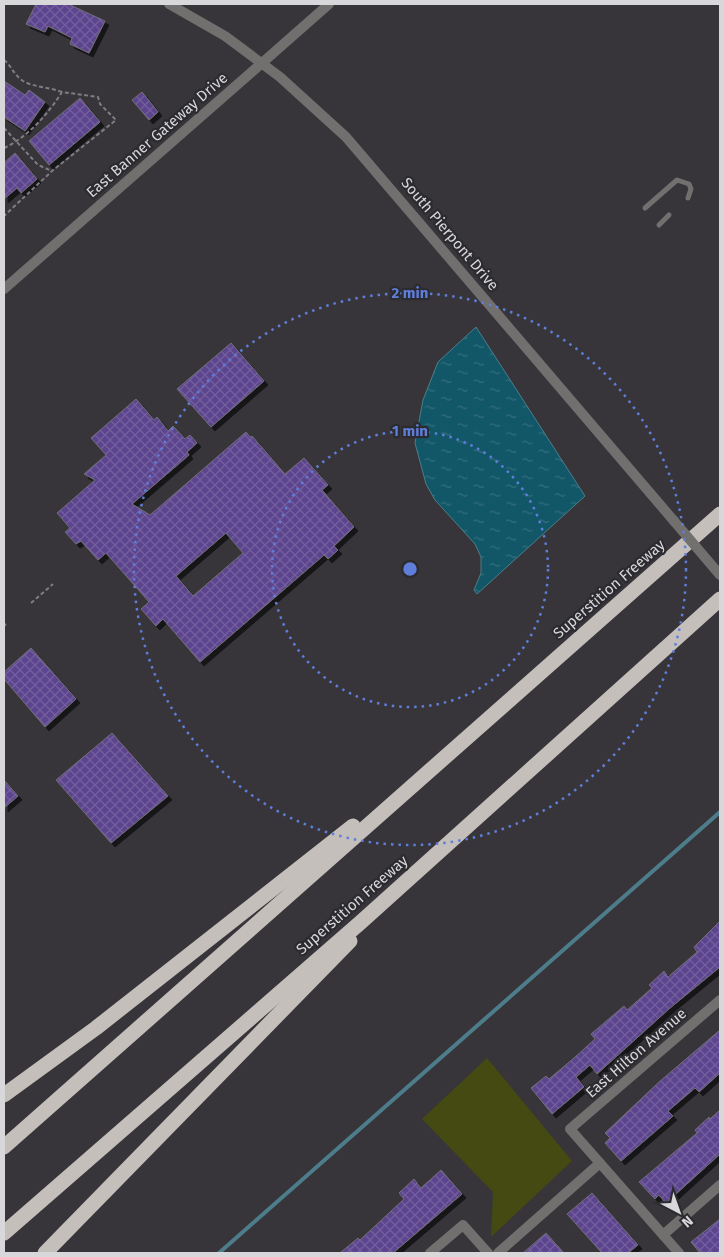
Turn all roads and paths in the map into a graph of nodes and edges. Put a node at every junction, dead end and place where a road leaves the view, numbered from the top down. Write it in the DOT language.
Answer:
graph roads {
  1 [pos="169,4"];
  2 [pos="329,4"];
  3 [pos="4,60"];
  4 [pos="262,63"];
  5 [pos="62,92"];
  6 [pos="4,128"];
  7 [pos="17,141"];
  8 [pos="4,148"];
  9 [pos="52,171"];
  10 [pos="688,198"];
  11 [pos="645,208"];
  12 [pos="669,215"];
  13 [pos="4,216"];
  14 [pos="659,225"];
  15 [pos="4,288"];
  16 [pos="720,514"];
  17 [pos="720,575"];
  18 [pos="53,584"];
  19 [pos="720,599"];
  20 [pos="30,603"];
  21 [pos="486,721"];
  22 [pos="361,922"];
  23 [pos="720,1000"];
  24 [pos="4,1096"];
  25 [pos="4,1147"];
  26 [pos="600,1163"];
  27 [pos="720,1185"];
  28 [pos="4,1233"];
  29 [pos="663,1235"];
  30 [pos="45,1253"];
  31 [pos="430,1253"];
  32 [pos="488,1253"];
  33 [pos="498,1253"];
  34 [pos="679,1253"];
  1 -- 4 [label="street, South Pierpont Drive"];
  2 -- 4 [label="street, East Banner Gateway Drive"];
  3 -- 5 [label="path"];
  4 -- 15 [label="street, East Banner Gateway Drive"];
  4 -- 17 [label="street, South Pierpont Drive, bridge"];
  5 -- 7 [label="path"];
  5 -- 9 [label="path"];
  6 -- 7 [label="path"];
  7 -- 8 [label="path"];
  7 -- 9 [label="path"];
  9 -- 13 [label="path"];
  10 -- 11 [label="lane"];
  12 -- 14 [label="lane"];
  16 -- 21 [label="highway, Superstition Freeway"];
  18 -- 20 [label="path"];
  19 -- 22 [label="highway, Superstition Freeway"];
  21 -- 24 [label="highway"];
  21 -- 25 [label="highway, Superstition Freeway"];
  22 -- 28 [label="highway, Superstition Freeway"];
  22 -- 30 [label="highway"];
  23 -- 26 [label="street, East Hilton Avenue"];
  26 -- 29 [label="street"];
  26 -- 33 [label="street"];
  27 -- 29 [label="street"];
  29 -- 34 [label="street"];
  31 -- 32 [label="street"];
}
